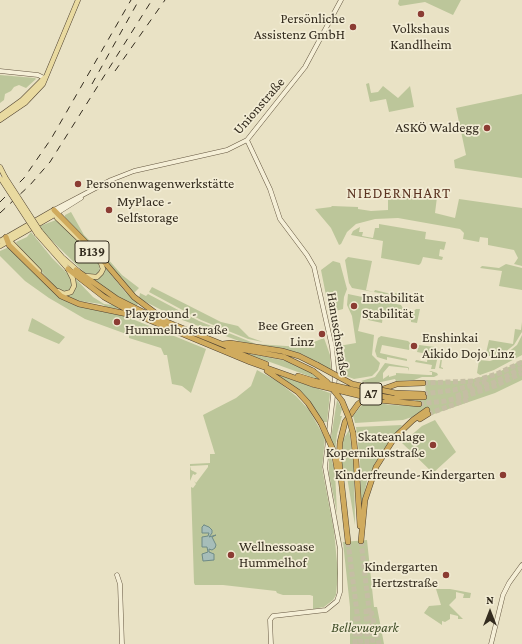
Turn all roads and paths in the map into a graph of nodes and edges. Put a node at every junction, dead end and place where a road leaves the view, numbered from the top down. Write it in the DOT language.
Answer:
graph roads {
  1 [pos="78,0"];
  2 [pos="341,0"];
  3 [pos="0,71"];
  4 [pos="44,78"];
  5 [pos="0,116"];
  6 [pos="0,120"];
  7 [pos="247,140"];
  8 [pos="0,167"];
  9 [pos="2,178"];
  10 [pos="55,212"];
  11 [pos="39,233"];
  12 [pos="8,239"];
  13 [pos="0,241"];
  14 [pos="0,246"];
  15 [pos="68,269"];
  16 [pos="76,270"];
  17 [pos="148,320"];
  18 [pos="167,322"];
  19 [pos="222,344"];
  20 [pos="250,362"];
  21 [pos="313,383"];
  22 [pos="423,383"];
  23 [pos="419,404"];
  24 [pos="427,412"];
  25 [pos="341,482"];
  26 [pos="361,531"];
  27 [pos="361,541"];
  28 [pos="348,542"];
  29 [pos="522,565"];
  30 [pos="117,575"];
  31 [pos="122,644"];
  32 [pos="271,644"];
  33 [pos="491,644"];
  1 -- 4 [label="main road"];
  2 -- 7 [label="street, Unionstraße"];
  3 -- 4 [label="street"];
  4 -- 5 [label="main road"];
  4 -- 6 [label="main road"];
  7 -- 10 [label="street, Unionstraße"];
  7 -- 32 [label="street, Hanuschstraße"];
  8 -- 9 [label="main road, B139"];
  9 -- 11 [label="main road, B139, bridge"];
  10 -- 12 [label="main road, Unionstraße"];
  10 -- 16 [label="main road, B139"];
  10 -- 18 [label="highway"];
  11 -- 15 [label="main road, B139"];
  11 -- 16 [label="main road, B139"];
  12 -- 13 [label="main road, Unionstraße"];
  12 -- 14 [label="main road, Unionstraße"];
  12 -- 15 [label="main road, B139"];
  12 -- 17 [label="highway"];
  15 -- 17 [label="highway"];
  16 -- 18 [label="highway"];
  17 -- 20 [label="highway"];
  18 -- 19 [label="highway"];
  19 -- 21 [label="highway"];
  19 -- 21 [label="highway, bridge"];
  19 -- 26 [label="highway, bridge"];
  20 -- 21 [label="highway"];
  20 -- 25 [label="highway, bridge"];
  21 -- 23 [label="highway, bridge"];
  22 -- 25 [label="highway, A7"];
  24 -- 26 [label="highway"];
  25 -- 28 [label="highway, A7"];
  26 -- 27 [label="highway"];
  29 -- 33 [label="street"];
  30 -- 31 [label="street"];
}
